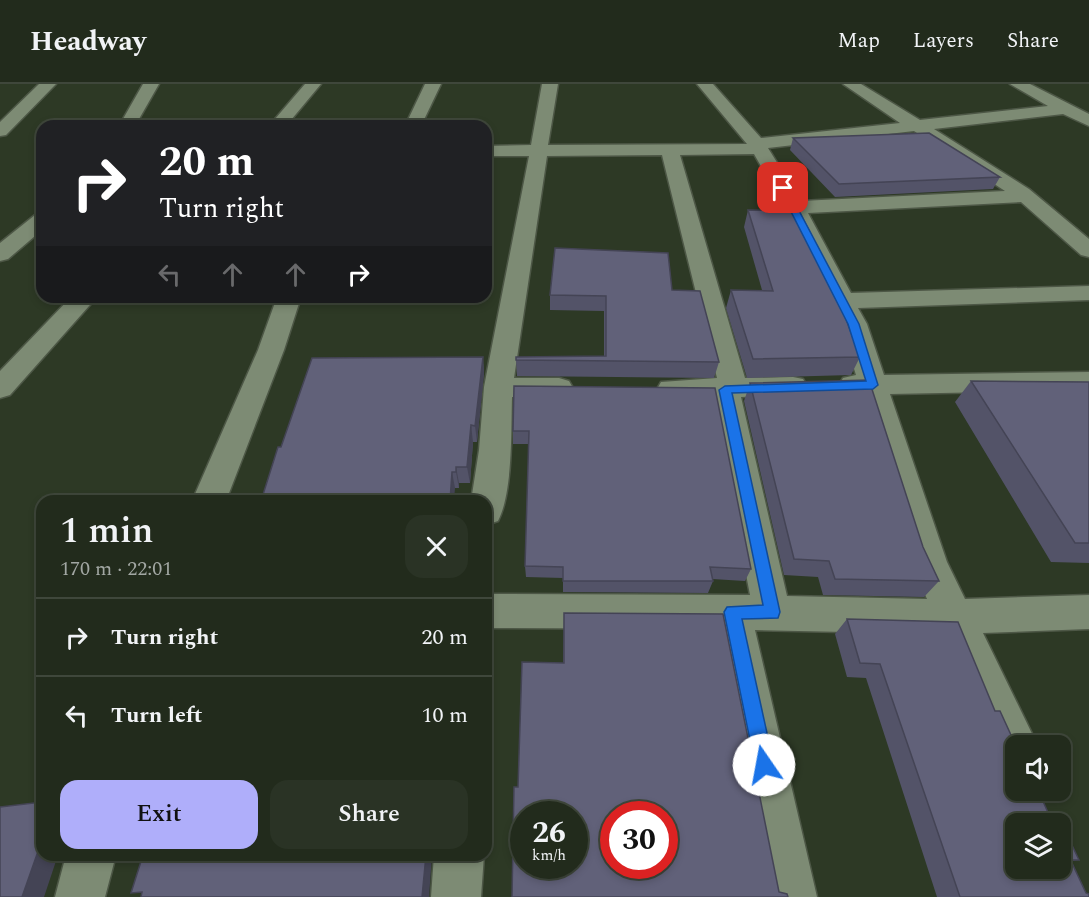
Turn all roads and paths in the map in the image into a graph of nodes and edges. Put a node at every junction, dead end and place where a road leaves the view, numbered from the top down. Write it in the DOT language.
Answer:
graph roads {
  1 [pos="48,84"];
  2 [pos="151,84"];
  3 [pos="313,84"];
  4 [pos="434,84"];
  5 [pos="550,84"];
  6 [pos="705,84"];
  7 [pos="851,84"];
  8 [pos="1018,84"];
  9 [pos="1066,109"];
  10 [pos="130,120"];
  11 [pos="282,120"];
  12 [pos="416,120"];
  13 [pos="1089,121"];
  14 [pos="920,127"];
  15 [pos="0,131"];
  16 [pos="758,147"];
  17 [pos="538,151"];
  18 [pos="670,151"];
  19 [pos="492,152"];
  20 [pos="1025,196"];
  21 [pos="795,207"];
  22 [pos="36,224"];
  23 [pos="1089,250"];
  24 [pos="0,254"];
  25 [pos="1089,293"];
  26 [pos="842,301"];
  27 [pos="79,303"];
  28 [pos="287,303"];
  29 [pos="1089,381"];
  30 [pos="873,385"];
  31 [pos="498,387"];
  32 [pos="0,388"];
  33 [pos="582,388"];
  34 [pos="729,388"];
  35 [pos="641,389"];
  36 [pos="211,495"];
  37 [pos="488,495"];
  38 [pos="492,611"];
  39 [pos="752,612"];
  40 [pos="1089,612"];
  41 [pos="955,617"];
  42 [pos="1010,735"];
  43 [pos="89,861"];
  44 [pos="459,861"];
  45 [pos="80,897"];
  46 [pos="456,897"];
  47 [pos="792,897"];
  1 -- 15 [label="street"];
  2 -- 10 [label="street"];
  3 -- 11 [label="street"];
  4 -- 12 [label="street"];
  5 -- 17 [label="street"];
  6 -- 16 [label="street"];
  7 -- 14 [label="street"];
  8 -- 9 [label="street"];
  9 -- 13 [label="street"];
  9 -- 14 [label="street"];
  14 -- 16 [label="street"];
  14 -- 20 [label="street"];
  16 -- 18 [label="street"];
  16 -- 21 [label="street"];
  17 -- 18 [label="street"];
  17 -- 19 [label="street"];
  17 -- 31 [label="street"];
  18 -- 34 [label="street"];
  20 -- 21 [label="street"];
  20 -- 23 [label="street"];
  21 -- 26 [label="street"];
  22 -- 24 [label="street"];
  25 -- 26 [label="street"];
  26 -- 30 [label="street"];
  27 -- 32 [label="street"];
  28 -- 36 [label="street"];
  29 -- 30 [label="street"];
  30 -- 34 [label="street"];
  30 -- 41 [label="street"];
  31 -- 33 [label="street"];
  31 -- 37 [label="street"];
  34 -- 35 [label="street"];
  34 -- 39 [label="street"];
  38 -- 39 [label="street"];
  39 -- 41 [label="street"];
  39 -- 47 [label="street"];
  40 -- 41 [label="street"];
  41 -- 42 [label="street"];
  43 -- 45 [label="street"];
  44 -- 46 [label="street"];
}
